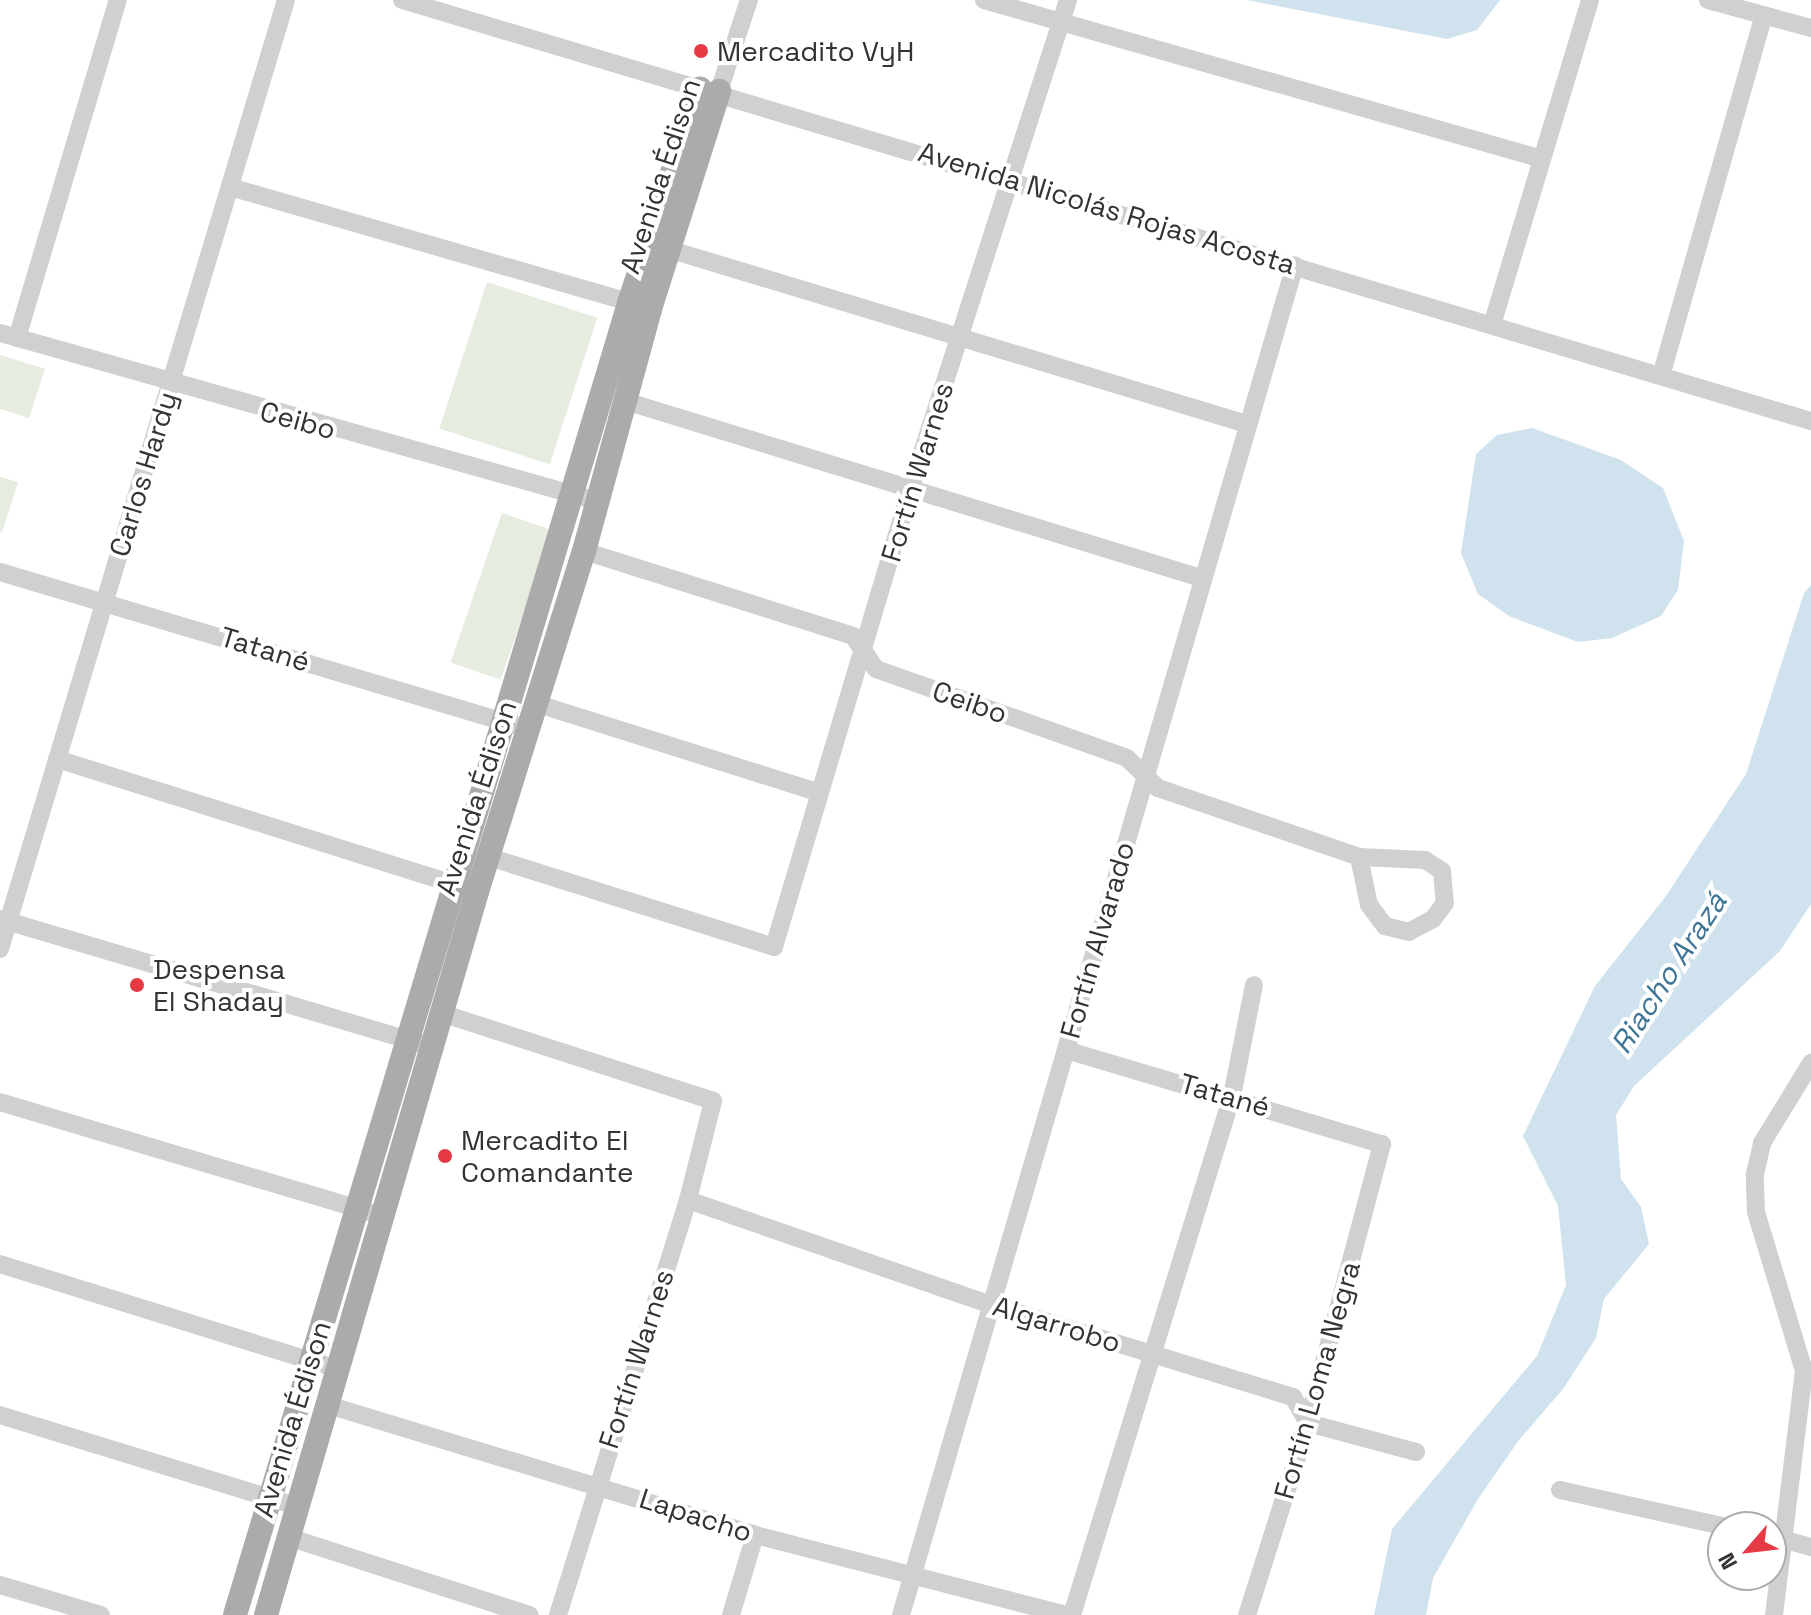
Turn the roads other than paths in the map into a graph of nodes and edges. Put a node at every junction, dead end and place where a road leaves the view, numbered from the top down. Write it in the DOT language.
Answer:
graph roads {
  1 [pos="118,0"];
  2 [pos="286,0"];
  3 [pos="402,0"];
  4 [pos="749,0"];
  5 [pos="984,0"];
  6 [pos="1068,0"];
  7 [pos="1590,0"];
  8 [pos="1708,0"];
  9 [pos="469,9"];
  10 [pos="1764,15"];
  11 [pos="1062,24"];
  12 [pos="1811,28"];
  13 [pos="709,89"];
  14 [pos="1542,159"];
  15 [pos="1012,179"];
  16 [pos="230,187"];
  17 [pos="668,249"];
  18 [pos="1295,265"];
  19 [pos="640,306"];
  20 [pos="1492,325"];
  21 [pos="9,335"];
  22 [pos="957,340"];
  23 [pos="1661,376"];
  24 [pos="170,385"];
  25 [pos="625,401"];
  26 [pos="1811,421"];
  27 [pos="1247,424"];
  28 [pos="911,487"];
  29 [pos="586,499"];
  30 [pos="584,551"];
  31 [pos="0,572"];
  32 [pos="1201,578"];
  33 [pos="105,601"];
  34 [pos="864,651"];
  35 [pos="538,704"];
  36 [pos="517,725"];
  37 [pos="57,759"];
  38 [pos="1143,775"];
  39 [pos="817,792"];
  40 [pos="489,857"];
  41 [pos="1359,857"];
  42 [pos="466,888"];
  43 [pos="4,920"];
  44 [pos="0,949"];
  45 [pos="1254,985"];
  46 [pos="441,1013"];
  47 [pos="420,1044"];
  48 [pos="1066,1050"];
  49 [pos="1811,1063"];
  50 [pos="1232,1096"];
  51 [pos="0,1102"];
  52 [pos="1382,1144"];
  53 [pos="688,1200"];
  54 [pos="356,1208"];
  55 [pos="384,1217"];
  56 [pos="0,1264"];
  57 [pos="992,1305"];
  58 [pos="1154,1353"];
  59 [pos="310,1360"];
  60 [pos="338,1369"];
  61 [pos="328,1405"];
  62 [pos="0,1415"];
  63 [pos="1308,1423"];
  64 [pos="1416,1452"];
  65 [pos="596,1483"];
  66 [pos="1560,1490"];
  67 [pos="271,1498"];
  68 [pos="296,1506"];
  69 [pos="1783,1511"];
  70 [pos="1707,1523"];
  71 [pos="755,1535"];
  72 [pos="288,1537"];
  73 [pos="1787,1540"];
  74 [pos="1811,1547"];
  75 [pos="913,1579"];
  76 [pos="0,1585"];
  77 [pos="1776,1591"];
  78 [pos="101,1615"];
  79 [pos="235,1615"];
  80 [pos="266,1615"];
  81 [pos="530,1615"];
  82 [pos="558,1615"];
  83 [pos="731,1615"];
  84 [pos="901,1615"];
  85 [pos="1069,1615"];
  86 [pos="1247,1615"];
  87 [pos="1774,1615"];
  1 -- 21 [label="street"];
  2 -- 16 [label="street, Carlos Hardy"];
  3 -- 9 [label="street, Avenida Nicolás Rojas Acosta"];
  4 -- 13 [label="street, Avenida Édison"];
  5 -- 11 [label="street"];
  6 -- 11 [label="street, Fortín Warnes"];
  7 -- 14 [label="street"];
  8 -- 10 [label="street"];
  9 -- 13 [label="street, Avenida Nicolás Rojas Acosta"];
  10 -- 12 [label="street"];
  10 -- 23 [label="street"];
  11 -- 14 [label="street"];
  11 -- 15 [label="street, Fortín Warnes"];
  13 -- 15 [label="street, Avenida Nicolás Rojas Acosta"];
  13 -- 17 [label="main road, Avenida Édison"];
  13 -- 19 [label="main road, Avenida Édison"];
  14 -- 20 [label="street"];
  15 -- 18 [label="street, Avenida Nicolás Rojas Acosta"];
  15 -- 22 [label="street, Fortín Warnes"];
  16 -- 19 [label="street"];
  16 -- 24 [label="street, Carlos Hardy"];
  17 -- 19 [label="main road, Avenida Édison"];
  17 -- 22 [label="street"];
  18 -- 20 [label="street, Avenida Nicolás Rojas Acosta"];
  18 -- 27 [label="street, Fortín Alvarado"];
  19 -- 25 [label="main road, Avenida Édison"];
  19 -- 29 [label="main road, Avenida Édison"];
  20 -- 23 [label="street, Avenida Nicolás Rojas Acosta"];
  21 -- 24 [label="street, Ceibo"];
  22 -- 27 [label="street"];
  22 -- 28 [label="street, Fortín Warnes"];
  23 -- 26 [label="street, Avenida Nicolás Rojas Acosta"];
  24 -- 29 [label="street, Ceibo"];
  24 -- 33 [label="street, Carlos Hardy"];
  25 -- 28 [label="street"];
  25 -- 29 [label="main road, Avenida Édison"];
  27 -- 32 [label="street, Fortín Alvarado"];
  28 -- 32 [label="street"];
  28 -- 34 [label="street, Fortín Warnes"];
  29 -- 30 [label="main road, Avenida Édison"];
  29 -- 36 [label="main road, Avenida Édison"];
  30 -- 34 [label="street, Ceibo"];
  30 -- 35 [label="main road, Avenida Édison"];
  31 -- 33 [label="street, Tatané"];
  32 -- 38 [label="street, Fortín Alvarado"];
  33 -- 36 [label="street, Tatané"];
  33 -- 37 [label="street, Carlos Hardy"];
  34 -- 38 [label="street, Ceibo"];
  34 -- 39 [label="street, Fortín Warnes"];
  35 -- 36 [label="main road, Avenida Édison"];
  35 -- 39 [label="street"];
  36 -- 40 [label="main road, Avenida Édison"];
  36 -- 42 [label="main road, Avenida Édison"];
  37 -- 42 [label="street"];
  37 -- 43 [label="street, Carlos Hardy"];
  38 -- 41 [label="street, Ceibo"];
  38 -- 48 [label="street, Fortín Alvarado"];
  39 -- 40 [label="street, Fortín Warnes"];
  40 -- 42 [label="main road, Avenida Édison"];
  41 -- 41 [label="street, Ceibo"];
  42 -- 46 [label="main road, Avenida Édison"];
  42 -- 47 [label="main road, Avenida Édison"];
  43 -- 44 [label="street, Carlos Hardy"];
  43 -- 47 [label="street"];
  45 -- 50 [label="street"];
  46 -- 47 [label="main road, Avenida Édison"];
  46 -- 53 [label="street, Fortín Warnes"];
  47 -- 54 [label="main road, Avenida Édison"];
  47 -- 55 [label="main road, Avenida Édison"];
  48 -- 50 [label="street, Tatané"];
  48 -- 57 [label="street, Fortín Alvarado"];
  49 -- 69 [label="street"];
  50 -- 52 [label="street, Tatané"];
  50 -- 58 [label="street"];
  51 -- 54 [label="street"];
  52 -- 63 [label="street, Fortín Loma Negra"];
  53 -- 57 [label="street, Algarrobo"];
  53 -- 65 [label="street, Fortín Warnes"];
  54 -- 55 [label="street"];
  54 -- 59 [label="main road, Avenida Édison"];
  55 -- 60 [label="main road, Avenida Édison"];
  56 -- 59 [label="street"];
  57 -- 58 [label="street, Algarrobo"];
  57 -- 75 [label="street, Fortín Alvarado"];
  58 -- 63 [label="street, Algarrobo"];
  58 -- 85 [label="street"];
  59 -- 60 [label="street"];
  59 -- 67 [label="main road, Avenida Édison"];
  60 -- 61 [label="main road, Avenida Édison"];
  61 -- 65 [label="street, Lapacho"];
  61 -- 68 [label="main road, Avenida Édison"];
  62 -- 67 [label="street"];
  63 -- 64 [label="street"];
  63 -- 86 [label="street, Fortín Loma Negra"];
  65 -- 71 [label="street, Lapacho"];
  65 -- 82 [label="street, Fortín Warnes"];
  66 -- 70 [label="street"];
  67 -- 68 [label="street"];
  67 -- 79 [label="main road, Avenida Édison"];
  68 -- 72 [label="main road, Avenida Édison"];
  71 -- 75 [label="street, Lapacho"];
  71 -- 83 [label="street"];
  72 -- 80 [label="main road, Avenida Édison"];
  72 -- 81 [label="street"];
  73 -- 74 [label="street"];
  75 -- 84 [label="street, Fortín Alvarado"];
  75 -- 85 [label="street, Lapacho"];
  76 -- 78 [label="street"];
  77 -- 87 [label="street"];
}
